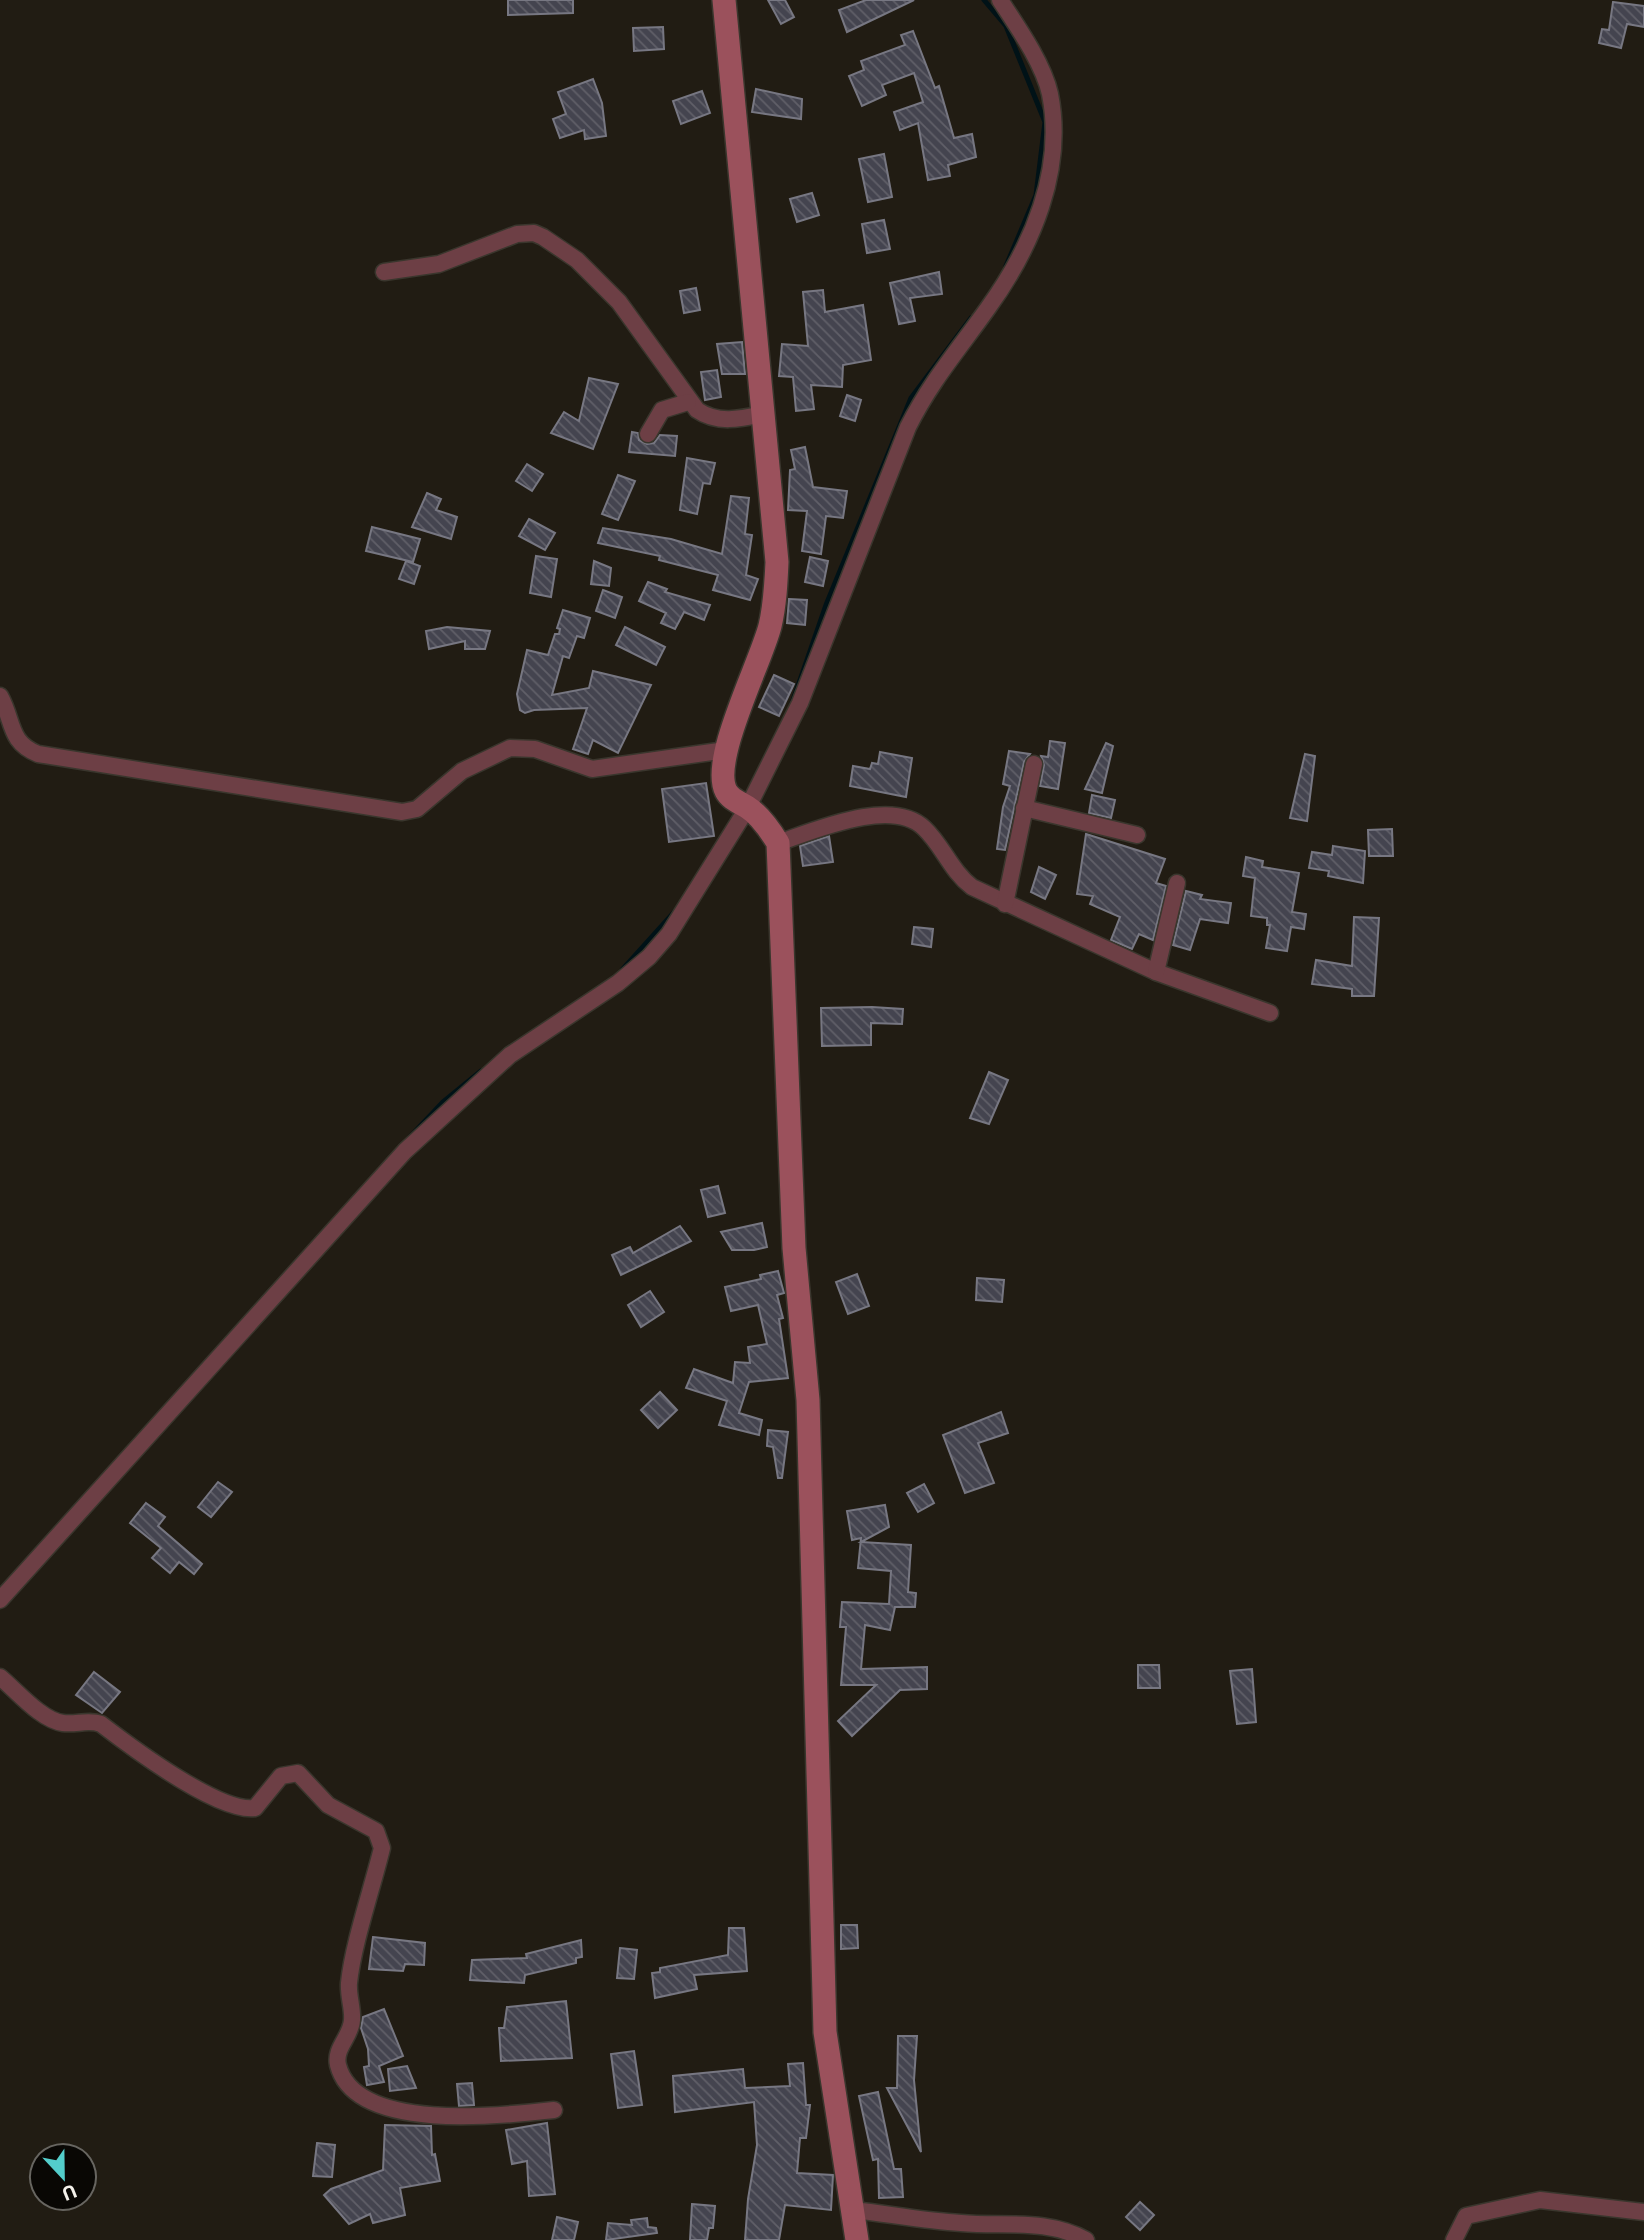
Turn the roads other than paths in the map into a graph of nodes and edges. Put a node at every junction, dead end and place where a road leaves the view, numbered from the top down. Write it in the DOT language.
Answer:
graph roads {
  1 [pos="724,0"];
  2 [pos="1000,0"];
  3 [pos="384,272"];
  4 [pos="688,402"];
  5 [pos="763,414"];
  6 [pos="648,434"];
  7 [pos="0,696"];
  8 [pos="726,750"];
  9 [pos="1034,764"];
  10 [pos="740,802"];
  11 [pos="1024,808"];
  12 [pos="1137,835"];
  13 [pos="778,843"];
  14 [pos="1178,883"];
  15 [pos="1005,904"];
  16 [pos="1156,972"];
  17 [pos="1270,1013"];
  18 [pos="0,1600"];
  19 [pos="0,1677"];
  20 [pos="554,2110"];
  21 [pos="854,2210"];
  22 [pos="1644,2212"];
  23 [pos="857,2240"];
  24 [pos="1086,2240"];
  25 [pos="1454,2240"];
  1 -- 5 [label="main road"];
  2 -- 10 [label="street"];
  3 -- 4 [label="street"];
  4 -- 5 [label="street"];
  4 -- 6 [label="street"];
  5 -- 8 [label="main road"];
  7 -- 8 [label="street"];
  8 -- 10 [label="main road"];
  9 -- 11 [label="street"];
  10 -- 13 [label="main road"];
  10 -- 18 [label="street"];
  11 -- 12 [label="street"];
  11 -- 15 [label="street"];
  13 -- 15 [label="street"];
  13 -- 21 [label="main road"];
  14 -- 16 [label="street"];
  15 -- 16 [label="street"];
  16 -- 17 [label="street"];
  19 -- 20 [label="street"];
  21 -- 23 [label="main road"];
  21 -- 24 [label="street"];
  22 -- 25 [label="street"];
}
